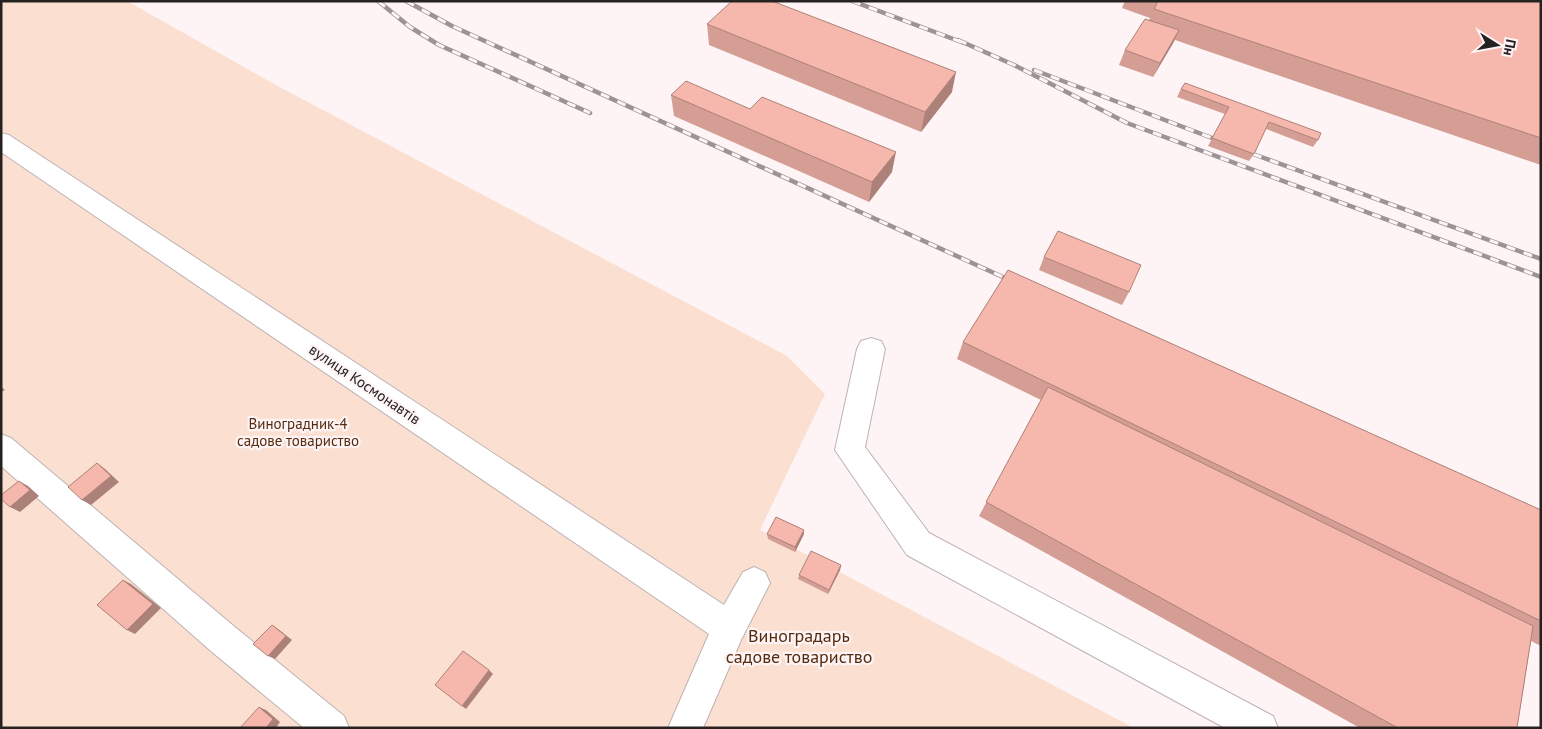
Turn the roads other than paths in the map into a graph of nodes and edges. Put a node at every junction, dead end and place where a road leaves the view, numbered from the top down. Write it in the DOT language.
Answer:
graph roads {
  1 [pos="1,141"];
  2 [pos="871,349"];
  3 [pos="1,447"];
  4 [pos="754,583"];
  5 [pos="729,628"];
  6 [pos="332,728"];
  7 [pos="685,728"];
  8 [pos="1261,728"];
  1 -- 5 [label="lane, вулиця Космонавтів"];
  2 -- 8 [label="lane"];
  3 -- 6 [label="lane"];
  4 -- 5 [label="lane"];
  5 -- 7 [label="lane"];
}
